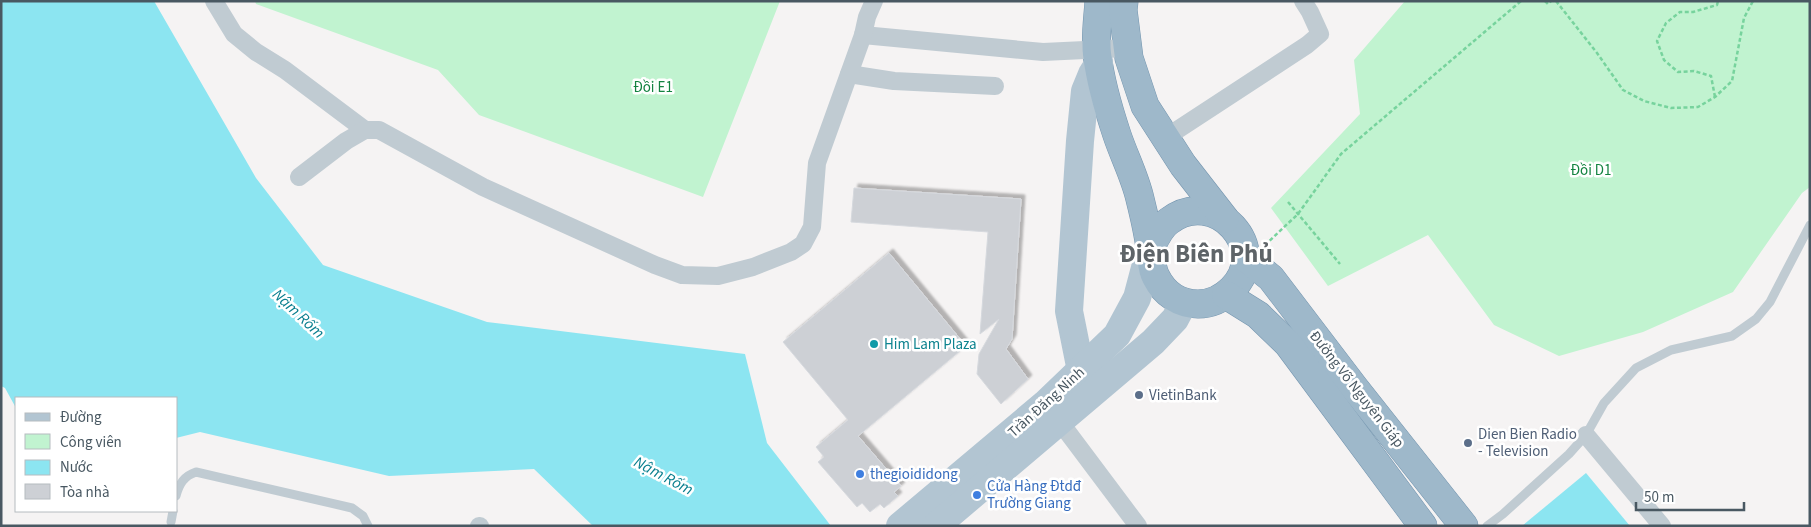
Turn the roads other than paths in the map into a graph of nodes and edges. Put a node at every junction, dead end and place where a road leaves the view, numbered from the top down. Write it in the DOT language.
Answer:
graph roads {
  1 [pos="214,1"];
  2 [pos="874,1"];
  3 [pos="1099,1"];
  4 [pos="1124,1"];
  5 [pos="1303,1"];
  6 [pos="863,35"];
  7 [pos="1128,48"];
  8 [pos="1098,57"];
  9 [pos="849,74"];
  10 [pos="995,86"];
  11 [pos="365,130"];
  12 [pos="1165,138"];
  13 [pos="299,177"];
  14 [pos="1225,218"];
  15 [pos="1810,225"];
  16 [pos="1150,249"];
  17 [pos="1255,251"];
  18 [pos="1226,295"];
  19 [pos="1184,302"];
  20 [pos="1081,371"];
  21 [pos="1053,413"];
  22 [pos="1586,435"];
  23 [pos="178,489"];
  24 [pos="173,512"];
  25 [pos="171,522"];
  26 [pos="368,526"];
  27 [pos="900,526"];
  28 [pos="936,526"];
  29 [pos="1138,526"];
  30 [pos="1422,526"];
  31 [pos="1464,526"];
  32 [pos="1487,526"];
  33 [pos="1662,526"];
  1 -- 11 [label="street"];
  2 -- 6 [label="street"];
  3 -- 8 [label="highway"];
  4 -- 7 [label="highway"];
  5 -- 12 [label="street"];
  6 -- 8 [label="street"];
  6 -- 9 [label="street"];
  7 -- 8 [label="street"];
  7 -- 12 [label="highway"];
  8 -- 16 [label="highway"];
  8 -- 20 [label="main road"];
  9 -- 10 [label="street"];
  9 -- 11 [label="street"];
  11 -- 13 [label="street"];
  12 -- 14 [label="highway"];
  14 -- 16 [label="highway"];
  14 -- 17 [label="highway"];
  15 -- 22 [label="lane"];
  16 -- 19 [label="highway"];
  16 -- 20 [label="main road, Trần Đăng Ninh"];
  17 -- 18 [label="highway"];
  17 -- 31 [label="highway, Đường Võ Nguyên Giáp"];
  18 -- 19 [label="highway"];
  18 -- 30 [label="highway, Đường Võ Nguyên Giáp"];
  19 -- 21 [label="main road, Trần Đăng Ninh"];
  20 -- 21 [label="main road, Trần Đăng Ninh"];
  21 -- 27 [label="main road, Trần Đăng Ninh"];
  21 -- 28 [label="main road, Trần Đăng Ninh"];
  21 -- 29 [label="street"];
  22 -- 32 [label="lane"];
  22 -- 33 [label="street"];
  23 -- 26 [label="lane"];
  24 -- 25 [label="lane"];
}
